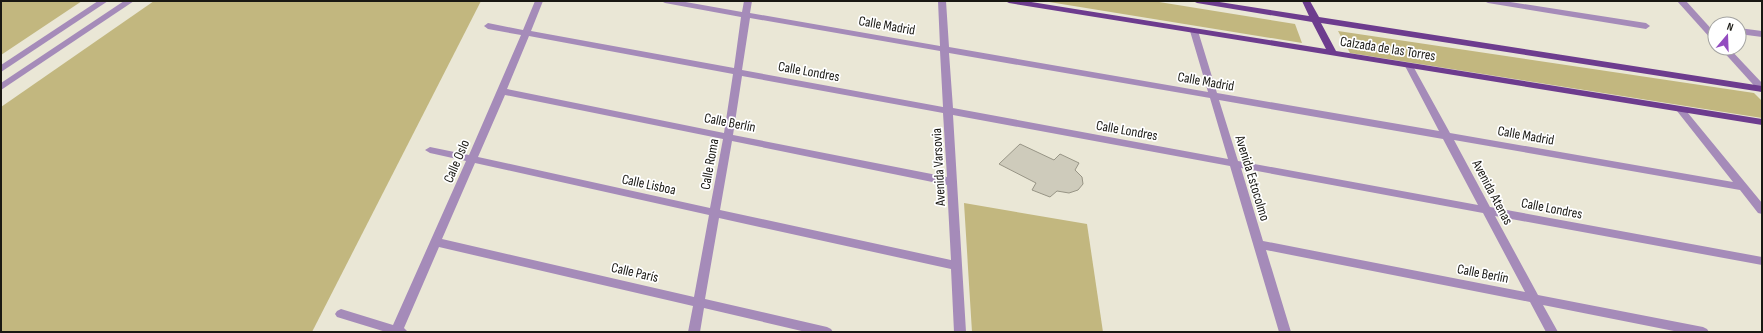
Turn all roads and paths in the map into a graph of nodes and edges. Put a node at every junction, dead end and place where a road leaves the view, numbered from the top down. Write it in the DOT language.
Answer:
graph roads {
  1 [pos="104,1"];
  2 [pos="130,1"];
  3 [pos="540,1"];
  4 [pos="665,1"];
  5 [pos="748,1"];
  6 [pos="942,1"];
  7 [pos="1009,1"];
  8 [pos="1197,1"];
  9 [pos="1306,1"];
  10 [pos="1488,1"];
  11 [pos="1681,1"];
  12 [pos="746,15"];
  13 [pos="1316,19"];
  14 [pos="1704,25"];
  15 [pos="488,26"];
  16 [pos="1646,26"];
  17 [pos="1707,26"];
  18 [pos="1707,29"];
  19 [pos="1194,31"];
  20 [pos="1747,31"];
  21 [pos="526,32"];
  22 [pos="1762,34"];
  23 [pos="945,50"];
  24 [pos="28,51"];
  25 [pos="1333,54"];
  26 [pos="48,56"];
  27 [pos="1731,56"];
  28 [pos="1409,66"];
  29 [pos="1,69"];
  30 [pos="738,72"];
  31 [pos="1,87"];
  32 [pos="1762,89"];
  33 [pos="502,91"];
  34 [pos="1213,96"];
  35 [pos="1680,109"];
  36 [pos="949,111"];
  37 [pos="1762,122"];
  38 [pos="1447,136"];
  39 [pos="728,137"];
  40 [pos="430,150"];
  41 [pos="472,159"];
  42 [pos="1234,164"];
  43 [pos="951,182"];
  44 [pos="1743,187"];
  45 [pos="1487,210"];
  46 [pos="1762,210"];
  47 [pos="715,212"];
  48 [pos="436,242"];
  49 [pos="1258,244"];
  50 [pos="1762,262"];
  51 [pos="957,266"];
  52 [pos="1534,298"];
  53 [pos="699,303"];
  54 [pos="341,314"];
  55 [pos="398,332"];
  56 [pos="694,332"];
  57 [pos="827,332"];
  58 [pos="960,332"];
  59 [pos="1285,332"];
  60 [pos="1552,332"];
  61 [pos="1703,332"];
  1 -- 24 [label="street"];
  2 -- 26 [label="street"];
  3 -- 21 [label="street, Calle Oslo"];
  4 -- 12 [label="street, Calle Madrid"];
  5 -- 12 [label="street, Calle Roma"];
  6 -- 23 [label="street, Avenida Varsovia"];
  7 -- 19 [label="main road, Calzada de las Torres"];
  8 -- 13 [label="main road, Calzada de las Torres"];
  9 -- 13 [label="main road"];
  10 -- 16 [label="street"];
  11 -- 14 [label="street"];
  12 -- 23 [label="street, Calle Madrid"];
  12 -- 30 [label="street, Calle Roma"];
  13 -- 25 [label="main road"];
  13 -- 32 [label="main road, Calzada de las Torres"];
  14 -- 17 [label="street"];
  14 -- 18 [label="street"];
  15 -- 21 [label="street, Calle Londres"];
  19 -- 25 [label="main road, Calzada de las Torres"];
  19 -- 34 [label="street, Avenida Estocolmo"];
  20 -- 22 [label="street"];
  21 -- 30 [label="street, Calle Londres"];
  21 -- 33 [label="street, Calle Oslo"];
  23 -- 34 [label="street, Calle Madrid"];
  23 -- 36 [label="street, Avenida Varsovia"];
  24 -- 26 [label="street"];
  24 -- 29 [label="street"];
  25 -- 28 [label="main road, Calzada de las Torres"];
  26 -- 31 [label="street"];
  27 -- 32 [label="street"];
  28 -- 35 [label="main road, Calzada de las Torres"];
  28 -- 38 [label="street, Avenida Atenas"];
  30 -- 36 [label="street, Calle Londres"];
  30 -- 39 [label="street, Calle Roma"];
  33 -- 39 [label="street, Calle Berlín"];
  33 -- 41 [label="street, Calle Oslo"];
  34 -- 38 [label="street, Calle Madrid"];
  34 -- 42 [label="street, Avenida Estocolmo"];
  35 -- 37 [label="main road, Calzada de las Torres"];
  35 -- 44 [label="street"];
  36 -- 42 [label="street, Calle Londres"];
  36 -- 43 [label="street, Avenida Varsovia"];
  38 -- 44 [label="street, Calle Madrid"];
  38 -- 45 [label="street, Avenida Atenas"];
  39 -- 43 [label="street, Calle Berlín"];
  39 -- 47 [label="street, Calle Roma"];
  40 -- 41 [label="street, Calle Lisboa"];
  41 -- 47 [label="street, Calle Lisboa"];
  41 -- 48 [label="street, Calle Oslo"];
  42 -- 45 [label="street, Calle Londres"];
  42 -- 49 [label="street, Avenida Estocolmo"];
  43 -- 51 [label="street, Avenida Varsovia"];
  44 -- 46 [label="street"];
  45 -- 50 [label="street, Calle Londres"];
  45 -- 52 [label="street, Avenida Atenas"];
  47 -- 51 [label="street, Calle Lisboa"];
  47 -- 53 [label="street, Calle Roma"];
  48 -- 53 [label="street, Calle París"];
  48 -- 55 [label="street, Calle Oslo"];
  49 -- 52 [label="street, Calle Berlín"];
  49 -- 59 [label="street, Avenida Estocolmo"];
  51 -- 58 [label="street, Avenida Varsovia"];
  52 -- 60 [label="street, Avenida Atenas"];
  52 -- 61 [label="street, Calle Berlín"];
  53 -- 56 [label="street, Calle Roma"];
  53 -- 57 [label="street, Calle París"];
  54 -- 55 [label="street"];
}
